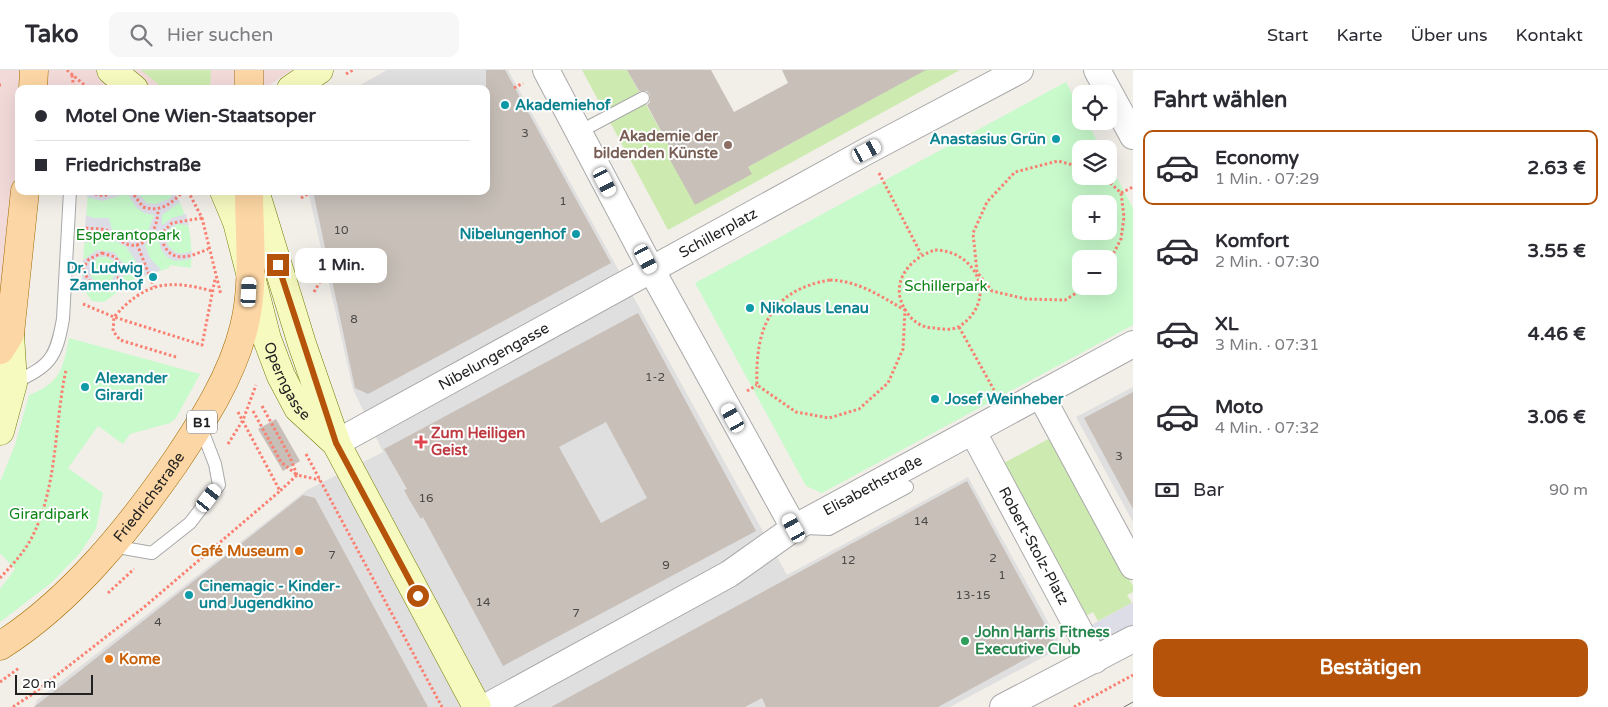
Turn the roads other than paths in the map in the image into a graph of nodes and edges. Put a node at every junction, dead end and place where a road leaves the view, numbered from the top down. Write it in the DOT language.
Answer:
graph roads {
  1 [pos="34,70"];
  2 [pos="111,70"];
  3 [pos="249,70"];
  4 [pos="319,70"];
  5 [pos="546,70"];
  6 [pos="1020,70"];
  7 [pos="1097,70"];
  8 [pos="33,85"];
  9 [pos="129,85"];
  10 [pos="249,85"];
  11 [pos="297,85"];
  12 [pos="642,98"];
  13 [pos="579,132"];
  14 [pos="1133,136"];
  15 [pos="24,195"];
  16 [pos="70,195"];
  17 [pos="226,195"];
  18 [pos="249,195"];
  19 [pos="256,195"];
  20 [pos="651,269"];
  21 [pos="250,278"];
  22 [pos="5,342"];
  23 [pos="1133,344"];
  24 [pos="13,383"];
  25 [pos="1040,394"];
  26 [pos="200,425"];
  27 [pos="0,431"];
  28 [pos="973,432"];
  29 [pos="336,443"];
  30 [pos="906,487"];
  31 [pos="794,528"];
  32 [pos="112,546"];
  33 [pos="1133,566"];
  34 [pos="1133,639"];
  35 [pos="0,646"];
  36 [pos="1095,660"];
  37 [pos="453,662"];
  38 [pos="456,707"];
  39 [pos="477,707"];
  40 [pos="486,707"];
  41 [pos="1002,707"];
  1 -- 8 [label="main road"];
  2 -- 9 [label="main road"];
  3 -- 10 [label="main road"];
  4 -- 11 [label="main road"];
  5 -- 13 [label="street"];
  6 -- 20 [label="street, Schillerplatz"];
  7 -- 14 [label="street"];
  12 -- 13 [label="lane"];
  13 -- 20 [label="street"];
  15 -- 22 [label="main road"];
  16 -- 24 [label="lane"];
  17 -- 21 [label="main road, Operngasse"];
  18 -- 21 [label="main road, Friedrichstraße / B1"];
  19 -- 29 [label="main road"];
  20 -- 29 [label="street, Nibelungengasse"];
  20 -- 31 [label="street"];
  21 -- 26 [label="main road, Friedrichstraße / B1"];
  21 -- 29 [label="main road, Operngasse"];
  22 -- 24 [label="main road"];
  23 -- 25 [label="street, Elisabethstraße"];
  24 -- 27 [label="main road"];
  25 -- 28 [label="street, Elisabethstraße"];
  25 -- 33 [label="street"];
  26 -- 32 [label="main road, Friedrichstraße / B1"];
  26 -- 32 [label="lane"];
  28 -- 31 [label="street, Elisabethstraße"];
  28 -- 36 [label="street, Robert-Stolz-Platz"];
  29 -- 37 [label="main road, Operngasse"];
  30 -- 31 [label="lane"];
  31 -- 40 [label="street, Elisabethstraße"];
  32 -- 35 [label="main road, Friedrichstraße / B1"];
  34 -- 36 [label="street"];
  36 -- 41 [label="street"];
  37 -- 38 [label="main road"];
  37 -- 39 [label="main road, Operngasse"];
}
